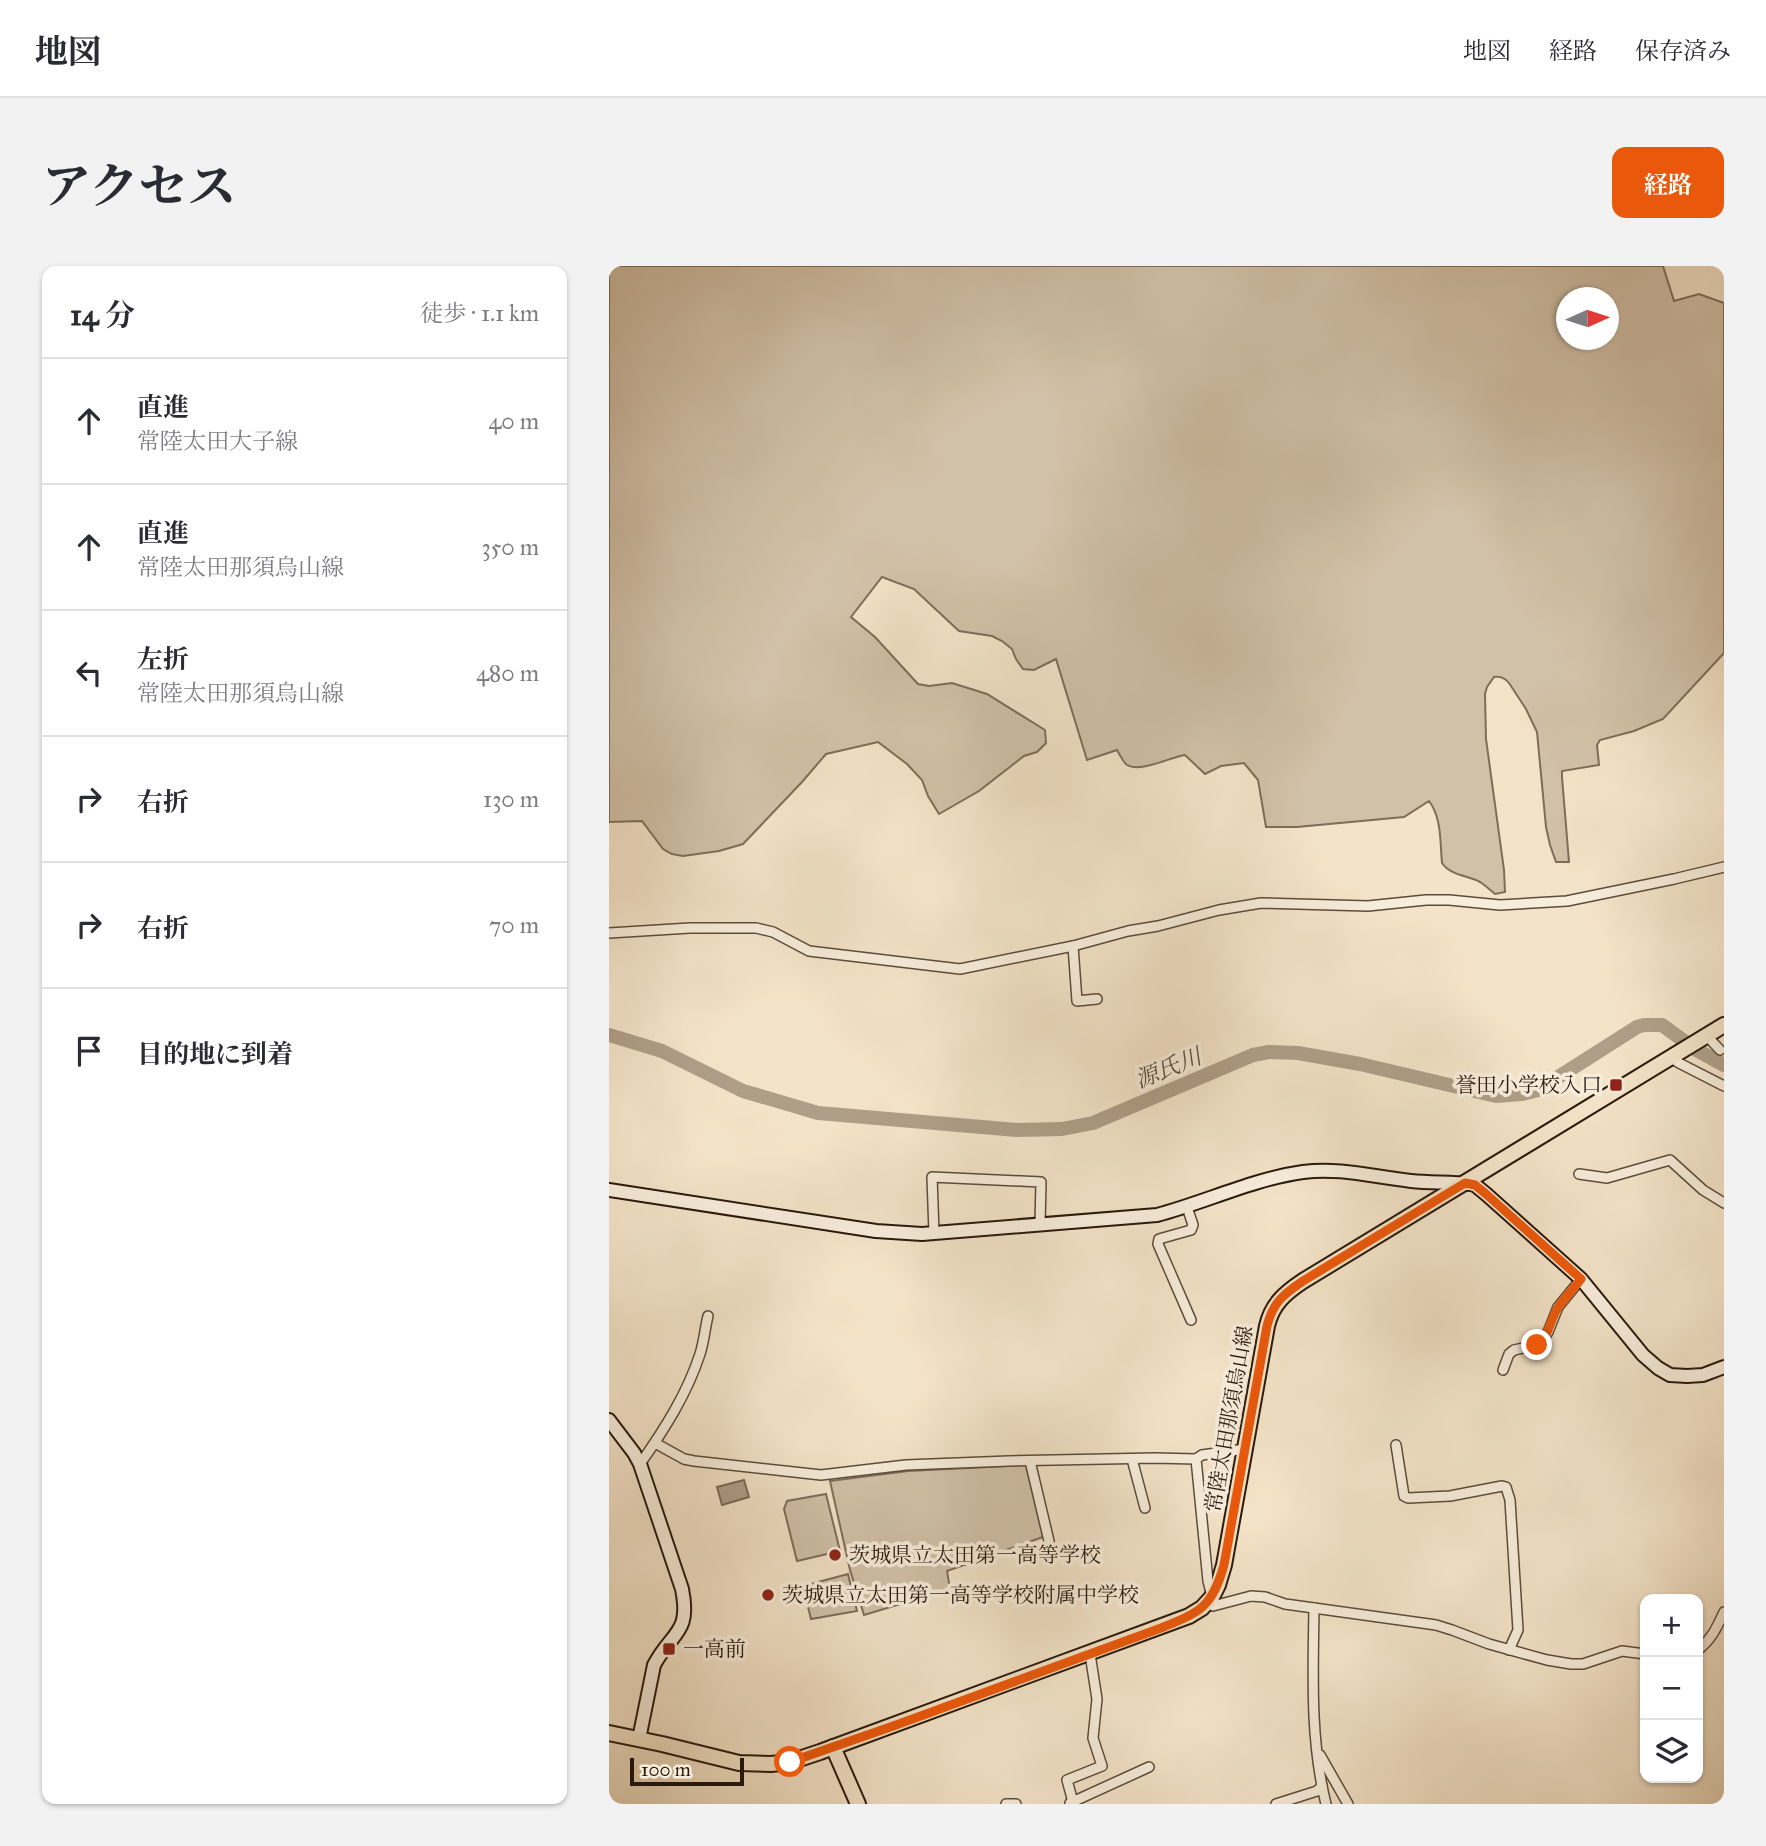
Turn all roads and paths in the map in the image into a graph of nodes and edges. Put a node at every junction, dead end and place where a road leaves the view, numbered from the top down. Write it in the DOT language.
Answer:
graph roads {
  1 [pos="1724,867"];
  2 [pos="609,933"];
  3 [pos="1073,946"];
  4 [pos="1097,999"];
  5 [pos="1724,1025"];
  6 [pos="1703,1038"];
  7 [pos="1720,1050"];
  8 [pos="1673,1056"];
  9 [pos="1724,1086"];
  10 [pos="1579,1174"];
  11 [pos="1465,1183"];
  12 [pos="609,1190"];
  13 [pos="1724,1203"];
  14 [pos="1187,1207"];
  15 [pos="1040,1224"];
  16 [pos="934,1233"];
  17 [pos="1581,1279"];
  18 [pos="708,1316"];
  19 [pos="1191,1320"];
  20 [pos="1724,1367"];
  21 [pos="1503,1370"];
  22 [pos="609,1420"];
  23 [pos="655,1443"];
  24 [pos="1396,1445"];
  25 [pos="1245,1449"];
  26 [pos="1132,1459"];
  27 [pos="1196,1460"];
  28 [pos="1030,1461"];
  29 [pos="640,1464"];
  30 [pos="1145,1508"];
  31 [pos="1049,1541"];
  32 [pos="1210,1600"];
  33 [pos="1314,1608"];
  34 [pos="1724,1612"];
  35 [pos="1703,1646"];
  36 [pos="1509,1650"];
  37 [pos="1640,1653"];
  38 [pos="1090,1654"];
  39 [pos="609,1733"];
  40 [pos="639,1739"];
  41 [pos="833,1747"];
  42 [pos="1318,1750"];
  43 [pos="1149,1767"];
  44 [pos="1322,1786"];
  45 [pos="1071,1803"];
  46 [pos="858,1804"];
  47 [pos="1006,1804"];
  48 [pos="1016,1804"];
  49 [pos="1276,1804"];
  50 [pos="1327,1804"];
  51 [pos="1348,1804"];
  1 -- 3 [label="street"];
  2 -- 3 [label="street"];
  3 -- 4 [label="street"];
  5 -- 6 [label="main road, 常陸太田那須烏山線"];
  6 -- 7 [label="street"];
  6 -- 8 [label="main road, 常陸太田那須烏山線"];
  8 -- 9 [label="street"];
  8 -- 11 [label="main road, 常陸太田那須烏山線"];
  10 -- 13 [label="street"];
  11 -- 14 [label="street"];
  11 -- 17 [label="street"];
  11 -- 25 [label="main road, 常陸太田那須烏山線"];
  12 -- 16 [label="street"];
  14 -- 15 [label="street"];
  14 -- 19 [label="street"];
  15 -- 16 [label="street"];
  15 -- 16 [label="street"];
  17 -- 20 [label="street"];
  17 -- 21 [label="street"];
  18 -- 23 [label="street"];
  22 -- 29 [label="street"];
  23 -- 28 [label="street"];
  23 -- 29 [label="street"];
  24 -- 36 [label="street"];
  25 -- 27 [label="street"];
  25 -- 32 [label="main road, 常陸太田那須烏山線"];
  26 -- 27 [label="street"];
  26 -- 28 [label="street"];
  26 -- 30 [label="street"];
  27 -- 32 [label="street"];
  28 -- 31 [label="street"];
  29 -- 40 [label="street"];
  32 -- 33 [label="street"];
  32 -- 38 [label="main road"];
  33 -- 36 [label="street"];
  33 -- 42 [label="street"];
  34 -- 35 [label="street"];
  36 -- 37 [label="street"];
  38 -- 41 [label="main road"];
  38 -- 45 [label="street"];
  39 -- 40 [label="main road"];
  40 -- 41 [label="main road"];
  41 -- 46 [label="main road"];
  42 -- 44 [label="street"];
  42 -- 51 [label="street"];
  43 -- 45 [label="street"];
  44 -- 49 [label="street"];
  44 -- 50 [label="street"];
  47 -- 48 [label="street"];
}
